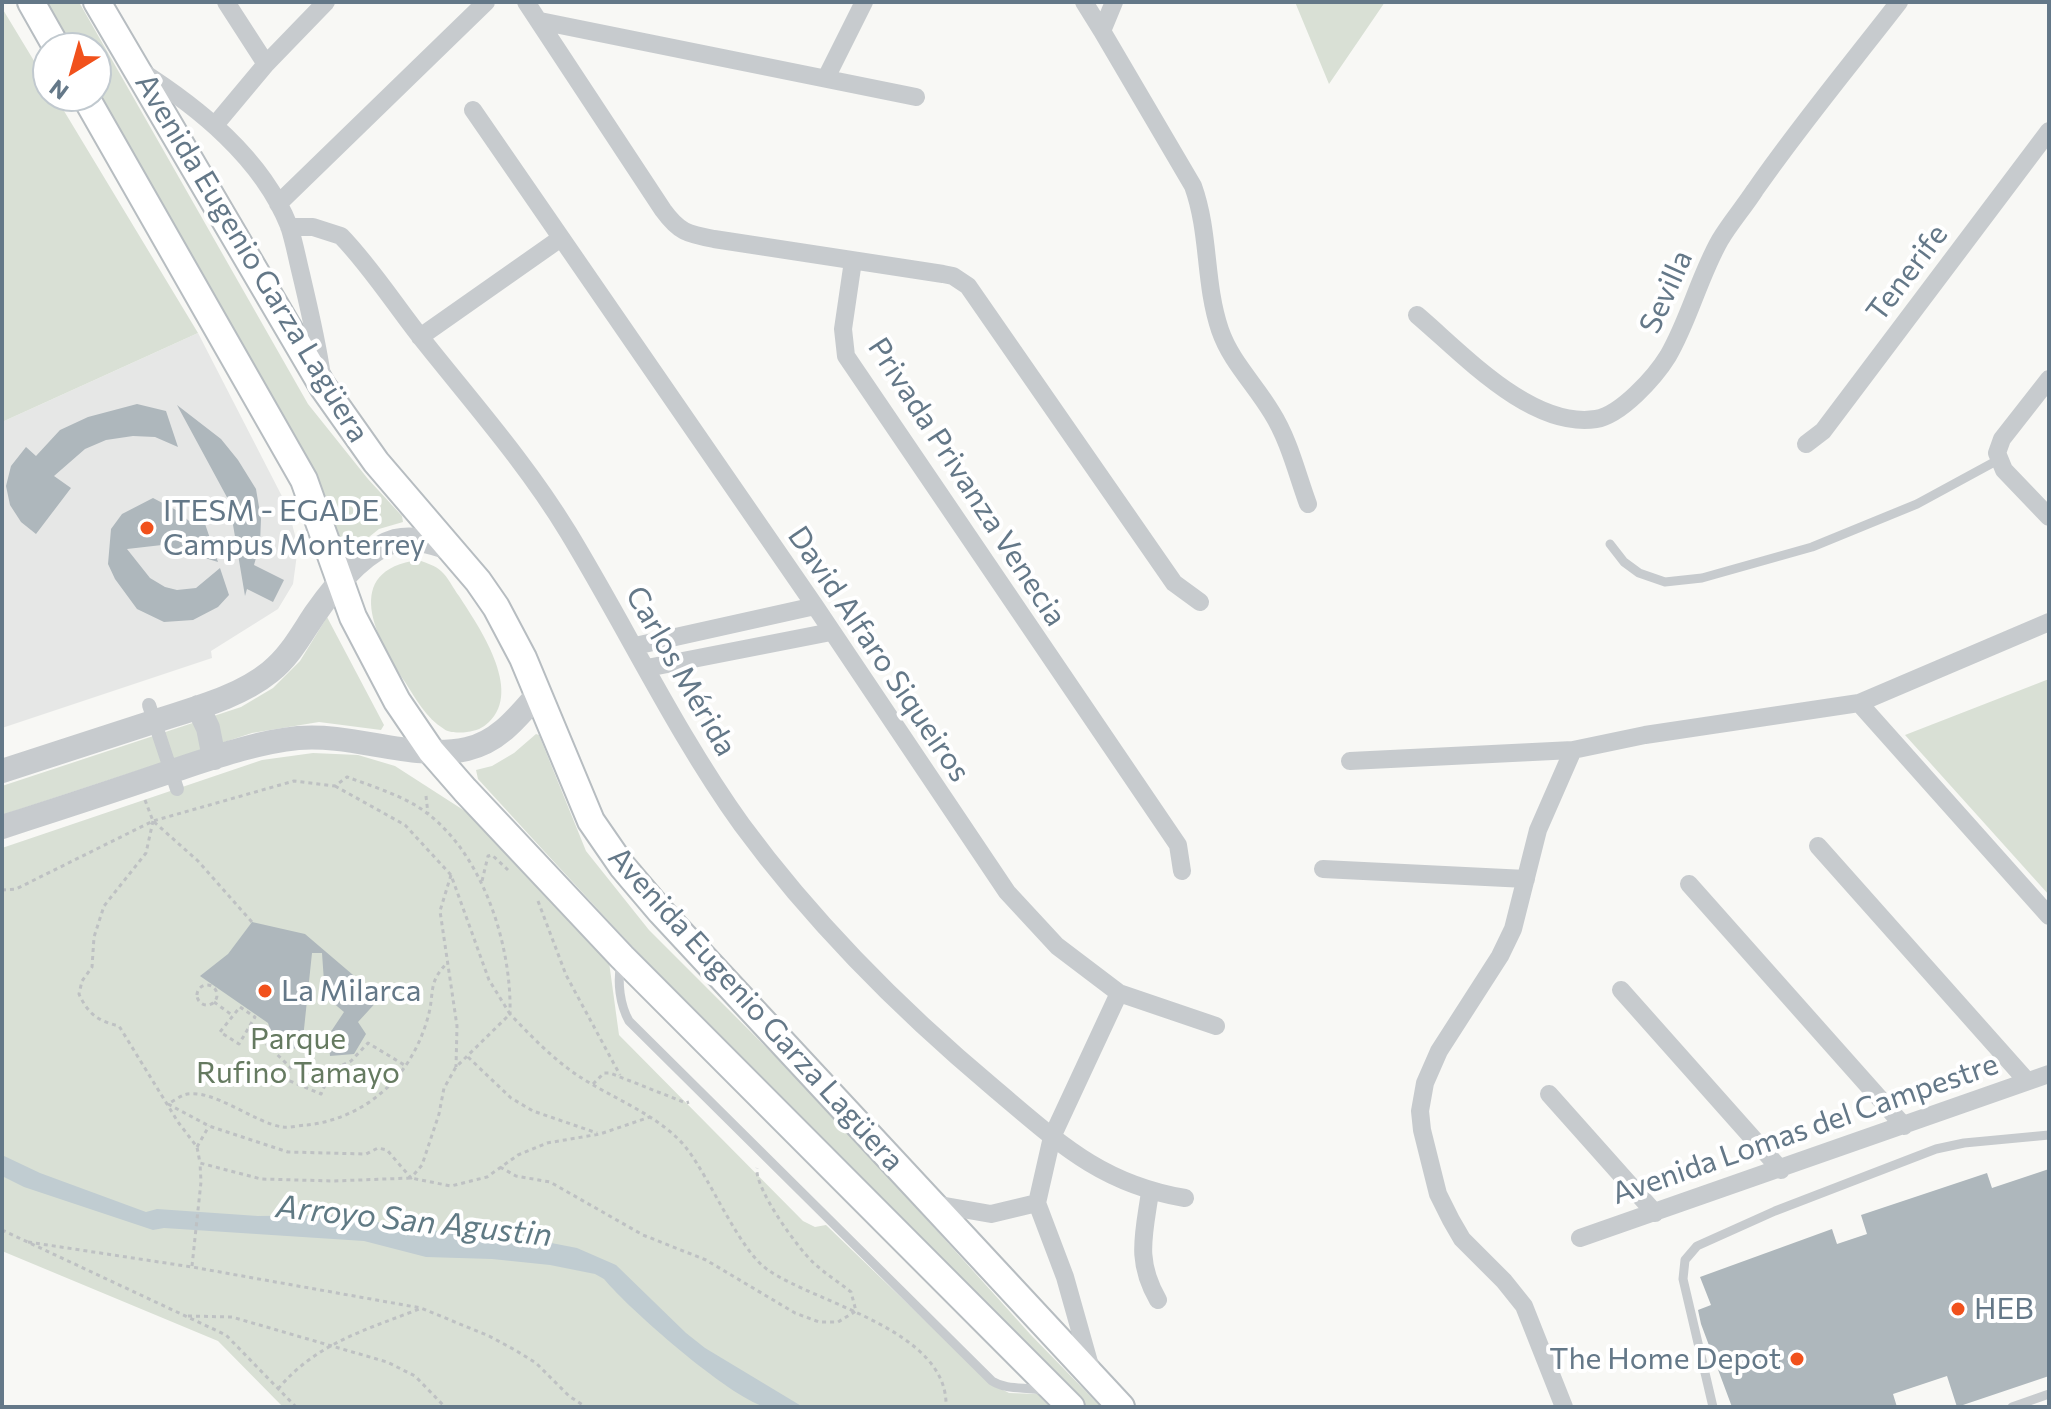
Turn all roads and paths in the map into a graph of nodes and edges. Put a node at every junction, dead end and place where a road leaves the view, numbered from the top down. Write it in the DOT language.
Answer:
graph roads {
  1 [pos="31,2"];
  2 [pos="97,2"];
  3 [pos="226,2"];
  4 [pos="326,2"];
  5 [pos="486,2"];
  6 [pos="526,2"];
  7 [pos="864,2"];
  8 [pos="1084,2"];
  9 [pos="1114,2"];
  10 [pos="1899,2"];
  11 [pos="540,21"];
  12 [pos="1102,31"];
  13 [pos="48,32"];
  14 [pos="266,64"];
  15 [pos="138,69"];
  16 [pos="826,78"];
  17 [pos="916,97"];
  18 [pos="473,110"];
  19 [pos="94,112"];
  20 [pos="215,125"];
  21 [pos="2049,131"];
  22 [pos="278,204"];
  23 [pos="289,227"];
  24 [pos="561,238"];
  25 [pos="853,261"];
  26 [pos="1417,315"];
  27 [pos="420,337"];
  28 [pos="2049,379"];
  29 [pos="323,387"];
  30 [pos="1806,444"];
  31 [pos="1998,460"];
  32 [pos="1308,504"];
  33 [pos="2049,517"];
  34 [pos="1610,544"];
  35 [pos="449,548"];
  36 [pos="340,584"];
  37 [pos="1200,602"];
  38 [pos="815,606"];
  39 [pos="2049,622"];
  40 [pos="831,632"];
  41 [pos="635,646"];
  42 [pos="647,668"];
  43 [pos="537,695"];
  44 [pos="1859,703"];
  45 [pos="198,707"];
  46 [pos="152,713"];
  47 [pos="1573,750"];
  48 [pos="431,751"];
  49 [pos="214,758"];
  50 [pos="1350,761"];
  51 [pos="2,771"];
  52 [pos="174,780"];
  53 [pos="335,786"];
  54 [pos="426,796"];
  55 [pos="145,800"];
  56 [pos="428,814"];
  57 [pos="153,821"];
  58 [pos="2,827"];
  59 [pos="1818,846"];
  60 [pos="1323,869"];
  61 [pos="1182,871"];
  62 [pos="510,873"];
  63 [pos="451,875"];
  64 [pos="1526,879"];
  65 [pos="482,881"];
  66 [pos="1689,884"];
  67 [pos="2,890"];
  68 [pos="538,900"];
  69 [pos="2049,916"];
  70 [pos="252,922"];
  71 [pos="622,957"];
  72 [pos="448,962"];
  73 [pos="1621,990"];
  74 [pos="1119,993"];
  75 [pos="214,1002"];
  76 [pos="510,1014"];
  77 [pos="232,1015"];
  78 [pos="1216,1026"];
  79 [pos="249,1027"];
  80 [pos="467,1056"];
  81 [pos="406,1066"];
  82 [pos="456,1067"];
  83 [pos="2049,1074"];
  84 [pos="620,1075"];
  85 [pos="2027,1081"];
  86 [pos="593,1084"];
  87 [pos="1549,1094"];
  88 [pos="703,1095"];
  89 [pos="168,1104"];
  90 [pos="650,1117"];
  91 [pos="209,1126"];
  92 [pos="1904,1126"];
  93 [pos="600,1134"];
  94 [pos="2049,1135"];
  95 [pos="1052,1137"];
  96 [pos="197,1147"];
  97 [pos="761,1153"];
  98 [pos="200,1163"];
  99 [pos="500,1167"];
  100 [pos="1781,1170"];
  101 [pos="411,1178"];
  102 [pos="1150,1192"];
  103 [pos="1185,1198"];
  104 [pos="1037,1203"];
  105 [pos="934,1204"];
  106 [pos="1655,1213"];
  107 [pos="2,1230"];
  108 [pos="1580,1238"];
  109 [pos="28,1242"];
  110 [pos="192,1267"];
  111 [pos="1158,1300"];
  112 [pos="421,1308"];
  113 [pos="856,1311"];
  114 [pos="187,1316"];
  115 [pos="331,1344"];
  116 [pos="1094,1380"];
  117 [pos="278,1389"];
  118 [pos="2049,1394"];
  119 [pos="1064,1400"];
  120 [pos="296,1407"];
  121 [pos="445,1407"];
  122 [pos="586,1407"];
  123 [pos="946,1407"];
  124 [pos="1121,1407"];
  125 [pos="1564,1407"];
  126 [pos="1713,1407"];
  127 [pos="2012,1407"];
  1 -- 13 [label="main road"];
  2 -- 15 [label="main road, Avenida Eugenio Garza Lagüera"];
  3 -- 14 [label="street"];
  4 -- 14 [label="street"];
  5 -- 22 [label="street"];
  6 -- 11 [label="street"];
  7 -- 16 [label="street"];
  8 -- 12 [label="street"];
  9 -- 12 [label="street"];
  10 -- 26 [label="street, Sevilla"];
  11 -- 16 [label="street"];
  11 -- 25 [label="street"];
  12 -- 32 [label="street"];
  14 -- 20 [label="street"];
  15 -- 20 [label="street"];
  15 -- 29 [label="main road, Avenida Eugenio Garza Lagüera"];
  16 -- 17 [label="street"];
  18 -- 24 [label="street, David Alfaro Siqueiros"];
  19 -- 36 [label="main road, Avenida Eugenio Garza Lagüera"];
  20 -- 22 [label="street"];
  21 -- 30 [label="street, Tenerife"];
  22 -- 23 [label="street"];
  23 -- 27 [label="street, Carlos Mérida"];
  23 -- 29 [label="street"];
  24 -- 27 [label="street"];
  24 -- 38 [label="street, David Alfaro Siqueiros"];
  25 -- 37 [label="street"];
  25 -- 61 [label="street, Privada Privanza Venecia"];
  27 -- 41 [label="street, Carlos Mérida"];
  28 -- 31 [label="street"];
  29 -- 35 [label="main road, Avenida Eugenio Garza Lagüera"];
  31 -- 33 [label="street"];
  31 -- 34 [label="lane"];
  35 -- 36 [label="street"];
  35 -- 43 [label="main road, Avenida Eugenio Garza Lagüera"];
  36 -- 45 [label="street"];
  36 -- 48 [label="main road, Avenida Eugenio Garza Lagüera"];
  38 -- 40 [label="street, David Alfaro Siqueiros"];
  38 -- 41 [label="street"];
  39 -- 44 [label="street"];
  40 -- 42 [label="street"];
  40 -- 74 [label="street, David Alfaro Siqueiros"];
  41 -- 42 [label="street, Carlos Mérida"];
  42 -- 95 [label="street, Carlos Mérida"];
  43 -- 48 [label="street"];
  43 -- 105 [label="main road, Avenida Eugenio Garza Lagüera"];
  44 -- 47 [label="street"];
  44 -- 69 [label="street"];
  45 -- 46 [label="street"];
  45 -- 49 [label="street"];
  46 -- 51 [label="street"];
  46 -- 52 [label="street"];
  47 -- 50 [label="street"];
  47 -- 64 [label="street"];
  48 -- 49 [label="street"];
  48 -- 71 [label="main road, Avenida Eugenio Garza Lagüera"];
  49 -- 52 [label="street"];
  52 -- 58 [label="street"];
  53 -- 56 [label="path"];
  53 -- 57 [label="path"];
  53 -- 63 [label="path"];
  54 -- 56 [label="path"];
  55 -- 57 [label="path"];
  56 -- 65 [label="path"];
  57 -- 67 [label="path"];
  57 -- 70 [label="path"];
  57 -- 89 [label="path"];
  59 -- 85 [label="street"];
  60 -- 64 [label="street"];
  62 -- 65 [label="path"];
  63 -- 72 [label="path"];
  63 -- 76 [label="path"];
  64 -- 125 [label="street"];
  65 -- 76 [label="path"];
  66 -- 92 [label="street"];
  68 -- 84 [label="path"];
  71 -- 88 [label="lane"];
  71 -- 119 [label="main road, Avenida Eugenio Garza Lagüera"];
  72 -- 81 [label="path"];
  72 -- 82 [label="path"];
  73 -- 100 [label="street"];
  74 -- 78 [label="street, David Alfaro Siqueiros"];
  74 -- 95 [label="street"];
  75 -- 75 [label="path"];
  75 -- 77 [label="path"];
  76 -- 80 [label="path"];
  76 -- 86 [label="path"];
  77 -- 79 [label="path"];
  77 -- 79 [label="path"];
  79 -- 81 [label="path"];
  80 -- 82 [label="path"];
  80 -- 93 [label="path"];
  81 -- 89 [label="path"];
  82 -- 101 [label="path"];
  83 -- 85 [label="street, Avenida Lomas del Campestre"];
  84 -- 86 [label="path"];
  84 -- 88 [label="path"];
  85 -- 92 [label="street, Avenida Lomas del Campestre"];
  86 -- 90 [label="path"];
  87 -- 106 [label="street"];
  88 -- 97 [label="lane"];
  89 -- 91 [label="path"];
  89 -- 96 [label="path"];
  90 -- 93 [label="path"];
  90 -- 113 [label="path"];
  91 -- 96 [label="path"];
  91 -- 101 [label="path"];
  92 -- 100 [label="street, Avenida Lomas del Campestre"];
  93 -- 99 [label="path"];
  94 -- 126 [label="lane"];
  95 -- 102 [label="street, Carlos Mérida"];
  95 -- 104 [label="street"];
  96 -- 98 [label="path"];
  97 -- 113 [label="path"];
  97 -- 119 [label="lane"];
  98 -- 101 [label="path"];
  98 -- 110 [label="path"];
  99 -- 101 [label="path"];
  99 -- 113 [label="path"];
  100 -- 106 [label="street, Avenida Lomas del Campestre"];
  102 -- 103 [label="street, Carlos Mérida"];
  102 -- 111 [label="street"];
  104 -- 105 [label="street"];
  104 -- 116 [label="street"];
  105 -- 116 [label="main road, Avenida Eugenio Garza Lagüera"];
  106 -- 108 [label="street, Avenida Lomas del Campestre"];
  107 -- 109 [label="path"];
  109 -- 110 [label="path"];
  109 -- 114 [label="path"];
  110 -- 112 [label="path"];
  112 -- 115 [label="path"];
  112 -- 122 [label="path"];
  113 -- 123 [label="path"];
  114 -- 115 [label="path"];
  114 -- 117 [label="path"];
  115 -- 117 [label="path"];
  115 -- 121 [label="path"];
  116 -- 124 [label="main road, Avenida Eugenio Garza Lagüera"];
  117 -- 120 [label="path"];
  118 -- 127 [label="lane"];
}
